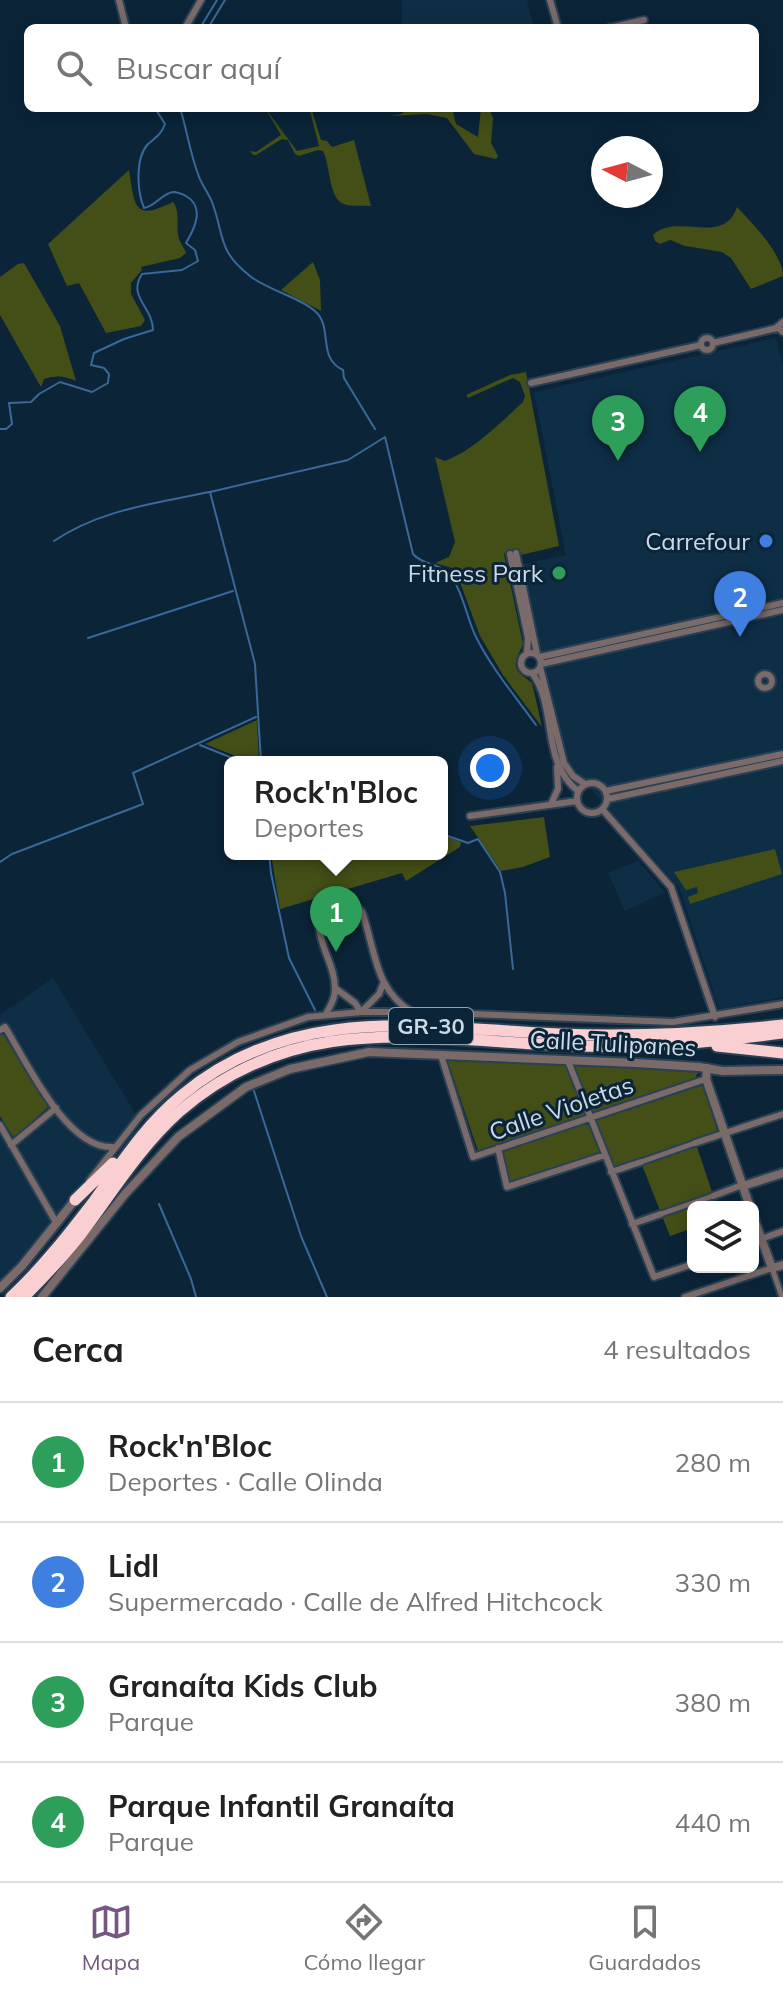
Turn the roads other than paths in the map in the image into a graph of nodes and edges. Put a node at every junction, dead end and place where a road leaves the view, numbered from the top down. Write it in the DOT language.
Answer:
graph roads {
  1 [pos="119,0"];
  2 [pos="201,0"];
  3 [pos="550,0"];
  4 [pos="644,20"];
  5 [pos="125,24"];
  6 [pos="187,24"];
  7 [pos="557,24"];
  8 [pos="626,24"];
  9 [pos="783,322"];
  10 [pos="780,330"];
  11 [pos="531,383"];
  12 [pos="513,554"];
  13 [pos="515,562"];
  14 [pos="783,603"];
  15 [pos="783,610"];
  16 [pos="527,653"];
  17 [pos="540,661"];
  18 [pos="532,673"];
  19 [pos="772,682"];
  20 [pos="781,682"];
  21 [pos="783,754"];
  22 [pos="783,761"];
  23 [pos="557,763"];
  24 [pos="585,784"];
  25 [pos="578,791"];
  26 [pos="607,795"];
  27 [pos="577,801"];
  28 [pos="551,804"];
  29 [pos="602,809"];
  30 [pos="470,816"];
  31 [pos="383,984"];
  32 [pos="335,988"];
  33 [pos="783,1004"];
  34 [pos="361,1012"];
  35 [pos="414,1013"];
  36 [pos="326,1014"];
  37 [pos="715,1017"];
  38 [pos="783,1022"];
  39 [pos="0,1030"];
  40 [pos="783,1033"];
  41 [pos="689,1043"];
  42 [pos="783,1053"];
  43 [pos="441,1055"];
  44 [pos="568,1061"];
  45 [pos="707,1068"];
  46 [pos="783,1070"];
  47 [pos="706,1079"];
  48 [pos="56,1108"];
  49 [pos="783,1114"];
  50 [pos="590,1118"];
  51 [pos="0,1125"];
  52 [pos="724,1133"];
  53 [pos="695,1143"];
  54 [pos="95,1144"];
  55 [pos="134,1144"];
  56 [pos="11,1145"];
  57 [pos="112,1148"];
  58 [pos="498,1148"];
  59 [pos="605,1155"];
  60 [pos="641,1162"];
  61 [pos="100,1164"];
  62 [pos="611,1172"];
  63 [pos="783,1173"];
  64 [pos="742,1186"];
  65 [pos="713,1196"];
  66 [pos="75,1200"];
  67 [pos="748,1201"];
  68 [pos="661,1214"];
  69 [pos="57,1224"];
  70 [pos="632,1224"];
  71 [pos="783,1231"];
  72 [pos="759,1241"];
  73 [pos="57,1262"];
  74 [pos="783,1265"];
  75 [pos="687,1266"];
  76 [pos="772,1268"];
  77 [pos="0,1288"];
  78 [pos="11,1297"];
  79 [pos="24,1297"];
  80 [pos="32,1297"];
  81 [pos="42,1297"];
  82 [pos="685,1297"];
  83 [pos="782,1297"];
  1 -- 5 [label="street"];
  2 -- 6 [label="street"];
  3 -- 7 [label="street"];
  4 -- 8 [label="street"];
  9 -- 10 [label="street"];
  10 -- 11 [label="street"];
  12 -- 13 [label="street"];
  13 -- 16 [label="street"];
  13 -- 17 [label="street"];
  14 -- 17 [label="street"];
  15 -- 17 [label="street"];
  16 -- 17 [label="street"];
  16 -- 18 [label="street"];
  17 -- 18 [label="street"];
  17 -- 24 [label="street"];
  18 -- 23 [label="street"];
  19 -- 20 [label="street"];
  21 -- 26 [label="street"];
  22 -- 26 [label="street"];
  23 -- 25 [label="street"];
  23 -- 28 [label="street"];
  24 -- 25 [label="street"];
  24 -- 26 [label="street"];
  25 -- 27 [label="street"];
  26 -- 29 [label="street"];
  27 -- 28 [label="street"];
  27 -- 29 [label="street"];
  28 -- 30 [label="street"];
  29 -- 37 [label="street"];
  31 -- 32 [label="street"];
  31 -- 34 [label="street"];
  31 -- 35 [label="street"];
  32 -- 34 [label="street"];
  32 -- 36 [label="street"];
  33 -- 37 [label="street"];
  34 -- 35 [label="street"];
  34 -- 36 [label="street"];
  35 -- 37 [label="street"];
  36 -- 57 [label="street"];
  38 -- 55 [label="highway, GR-30"];
  39 -- 48 [label="street"];
  40 -- 41 [label="highway, GR-30"];
  41 -- 42 [label="highway"];
  41 -- 73 [label="highway, GR-30"];
  43 -- 44 [label="street, Calle Tulipanes"];
  43 -- 58 [label="street, Calle Violetas"];
  43 -- 81 [label="street, Calle Tulipanes"];
  44 -- 45 [label="street, Calle Tulipanes"];
  44 -- 50 [label="street"];
  45 -- 46 [label="street, Calle Tulipanes"];
  45 -- 47 [label="street"];
  47 -- 50 [label="street, Calle Violetas"];
  47 -- 52 [label="street"];
  48 -- 54 [label="street"];
  48 -- 56 [label="street"];
  49 -- 52 [label="street"];
  50 -- 58 [label="street, Calle Violetas"];
  50 -- 59 [label="street"];
  51 -- 56 [label="street"];
  52 -- 53 [label="street"];
  52 -- 64 [label="street"];
  53 -- 60 [label="street"];
  54 -- 57 [label="street"];
  54 -- 61 [label="street"];
  55 -- 66 [label="highway"];
  55 -- 78 [label="highway, GR-30"];
  56 -- 69 [label="street"];
  57 -- 61 [label="street"];
  58 -- 59 [label="street"];
  59 -- 62 [label="street"];
  60 -- 62 [label="street"];
  61 -- 66 [label="street"];
  62 -- 70 [label="street"];
  63 -- 64 [label="street"];
  64 -- 65 [label="street"];
  64 -- 67 [label="street"];
  65 -- 68 [label="street"];
  66 -- 69 [label="street"];
  68 -- 70 [label="street"];
  69 -- 77 [label="street"];
  70 -- 75 [label="street"];
  71 -- 72 [label="street"];
  72 -- 76 [label="street"];
  73 -- 79 [label="highway, GR-30"];
  73 -- 80 [label="highway"];
  74 -- 76 [label="street"];
  76 -- 82 [label="street"];
  76 -- 83 [label="street"];
}
